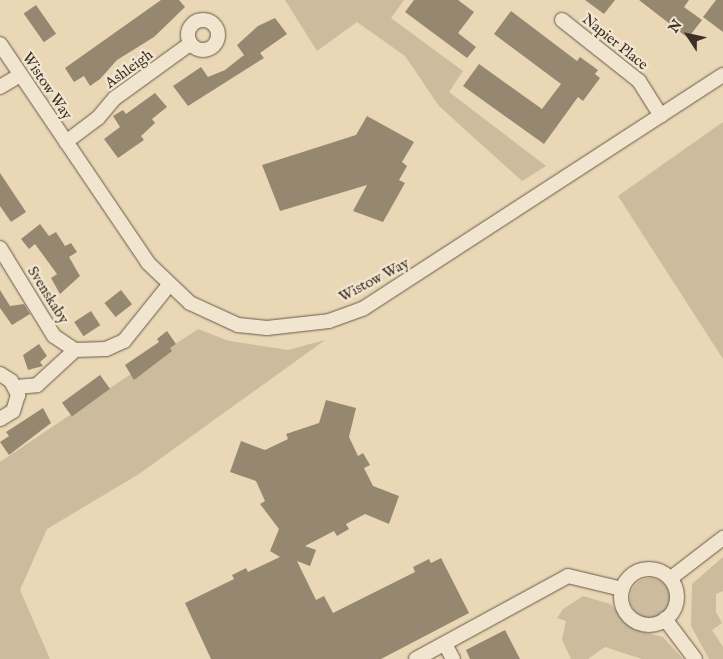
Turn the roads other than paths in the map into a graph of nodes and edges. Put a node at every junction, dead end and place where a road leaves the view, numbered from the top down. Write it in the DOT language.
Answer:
graph roads {
  1 [pos="562,20"];
  2 [pos="0,44"];
  3 [pos="190,44"];
  4 [pos="20,75"];
  5 [pos="723,75"];
  6 [pos="0,87"];
  7 [pos="660,116"];
  8 [pos="66,142"];
  9 [pos="0,248"];
  10 [pos="169,285"];
  11 [pos="75,350"];
  12 [pos="0,374"];
  13 [pos="16,387"];
  14 [pos="0,419"];
  15 [pos="723,538"];
  16 [pos="671,578"];
  17 [pos="622,589"];
  18 [pos="665,619"];
  19 [pos="445,644"];
  20 [pos="416,659"];
  21 [pos="453,659"];
  22 [pos="695,659"];
  1 -- 7 [label="street, Napier Place"];
  2 -- 4 [label="street, Wistow Way"];
  3 -- 8 [label="street, Ashleigh"];
  4 -- 6 [label="street"];
  4 -- 8 [label="street, Wistow Way"];
  5 -- 7 [label="street, Wistow Way"];
  7 -- 10 [label="street, Wistow Way"];
  8 -- 10 [label="street, Wistow Way"];
  9 -- 11 [label="street, Svenskaby"];
  10 -- 11 [label="street"];
  11 -- 13 [label="street"];
  12 -- 13 [label="street"];
  13 -- 14 [label="street"];
  15 -- 16 [label="street"];
  16 -- 17 [label="street"];
  16 -- 18 [label="street"];
  17 -- 18 [label="street"];
  17 -- 19 [label="street"];
  18 -- 22 [label="street"];
  19 -- 20 [label="street"];
  19 -- 21 [label="street"];
}
